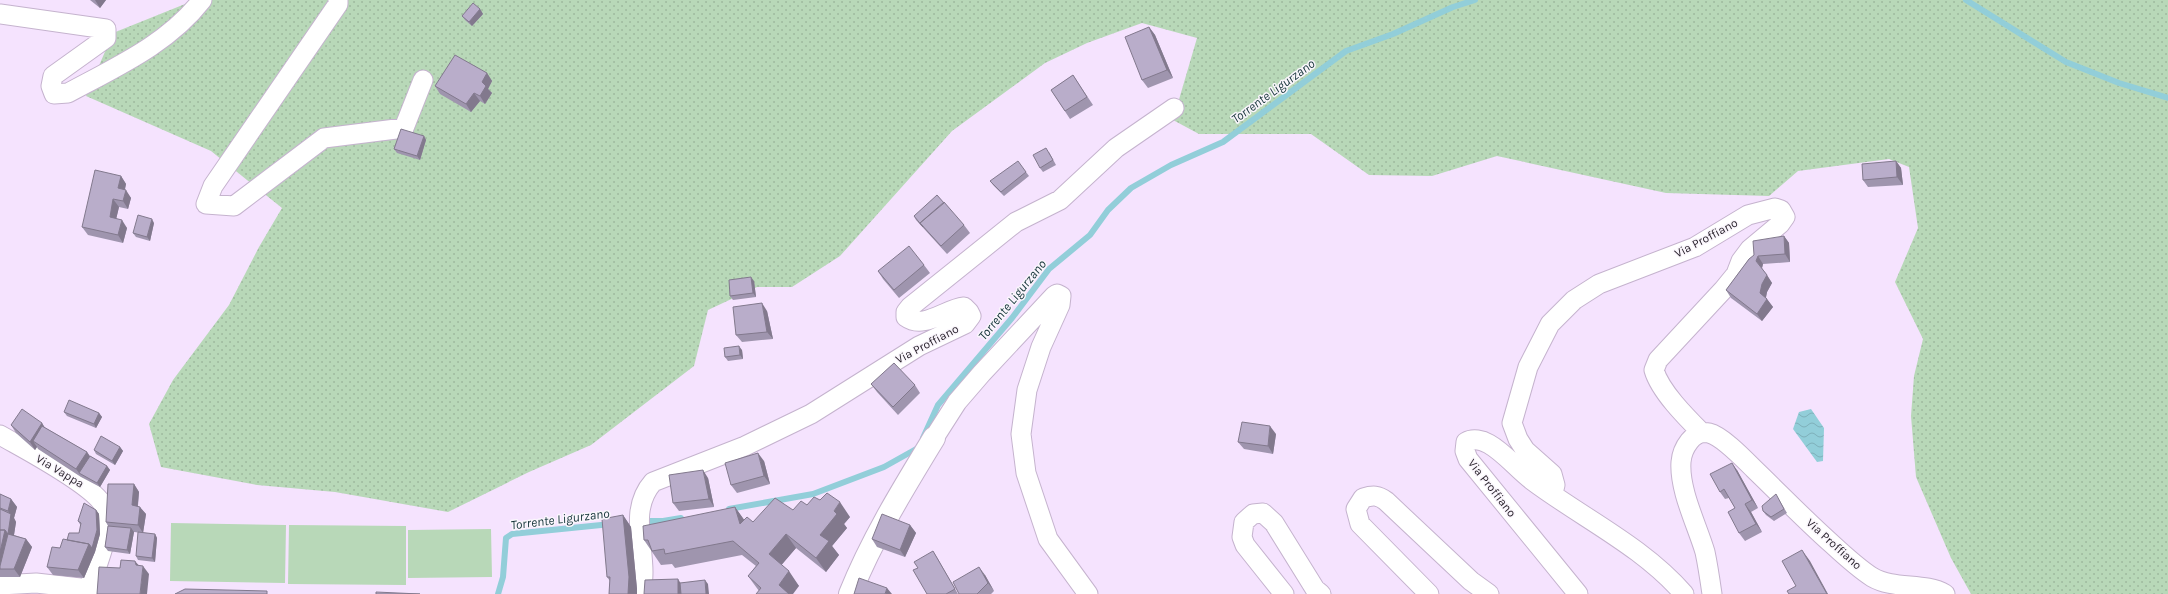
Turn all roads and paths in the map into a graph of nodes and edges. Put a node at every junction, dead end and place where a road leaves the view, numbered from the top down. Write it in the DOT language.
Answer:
graph roads {
  1 [pos="202,0"];
  2 [pos="338,0"];
  3 [pos="0,14"];
  4 [pos="423,80"];
  5 [pos="1174,108"];
  6 [pos="1702,433"];
  7 [pos="0,435"];
  8 [pos="934,438"];
  9 [pos="1553,493"];
  10 [pos="0,585"];
  11 [pos="642,594"];
  12 [pos="850,594"];
  13 [pos="1088,594"];
  14 [pos="1284,594"];
  15 [pos="1321,594"];
  16 [pos="1429,594"];
  17 [pos="1489,594"];
  18 [pos="1578,594"];
  19 [pos="1684,594"];
  20 [pos="1712,594"];
  21 [pos="1945,594"];
  1 -- 3 [label="street"];
  2 -- 4 [label="street"];
  5 -- 11 [label="street, Via Proffiano"];
  6 -- 9 [label="street, Via Proffiano"];
  6 -- 20 [label="street"];
  6 -- 21 [label="street, Via Proffiano"];
  7 -- 10 [label="street, Via Vappa"];
  8 -- 12 [label="street"];
  8 -- 13 [label="street"];
  9 -- 18 [label="street, Via Proffiano"];
  9 -- 19 [label="street, Via Proffiano"];
  14 -- 15 [label="street"];
  16 -- 17 [label="street"];
}
